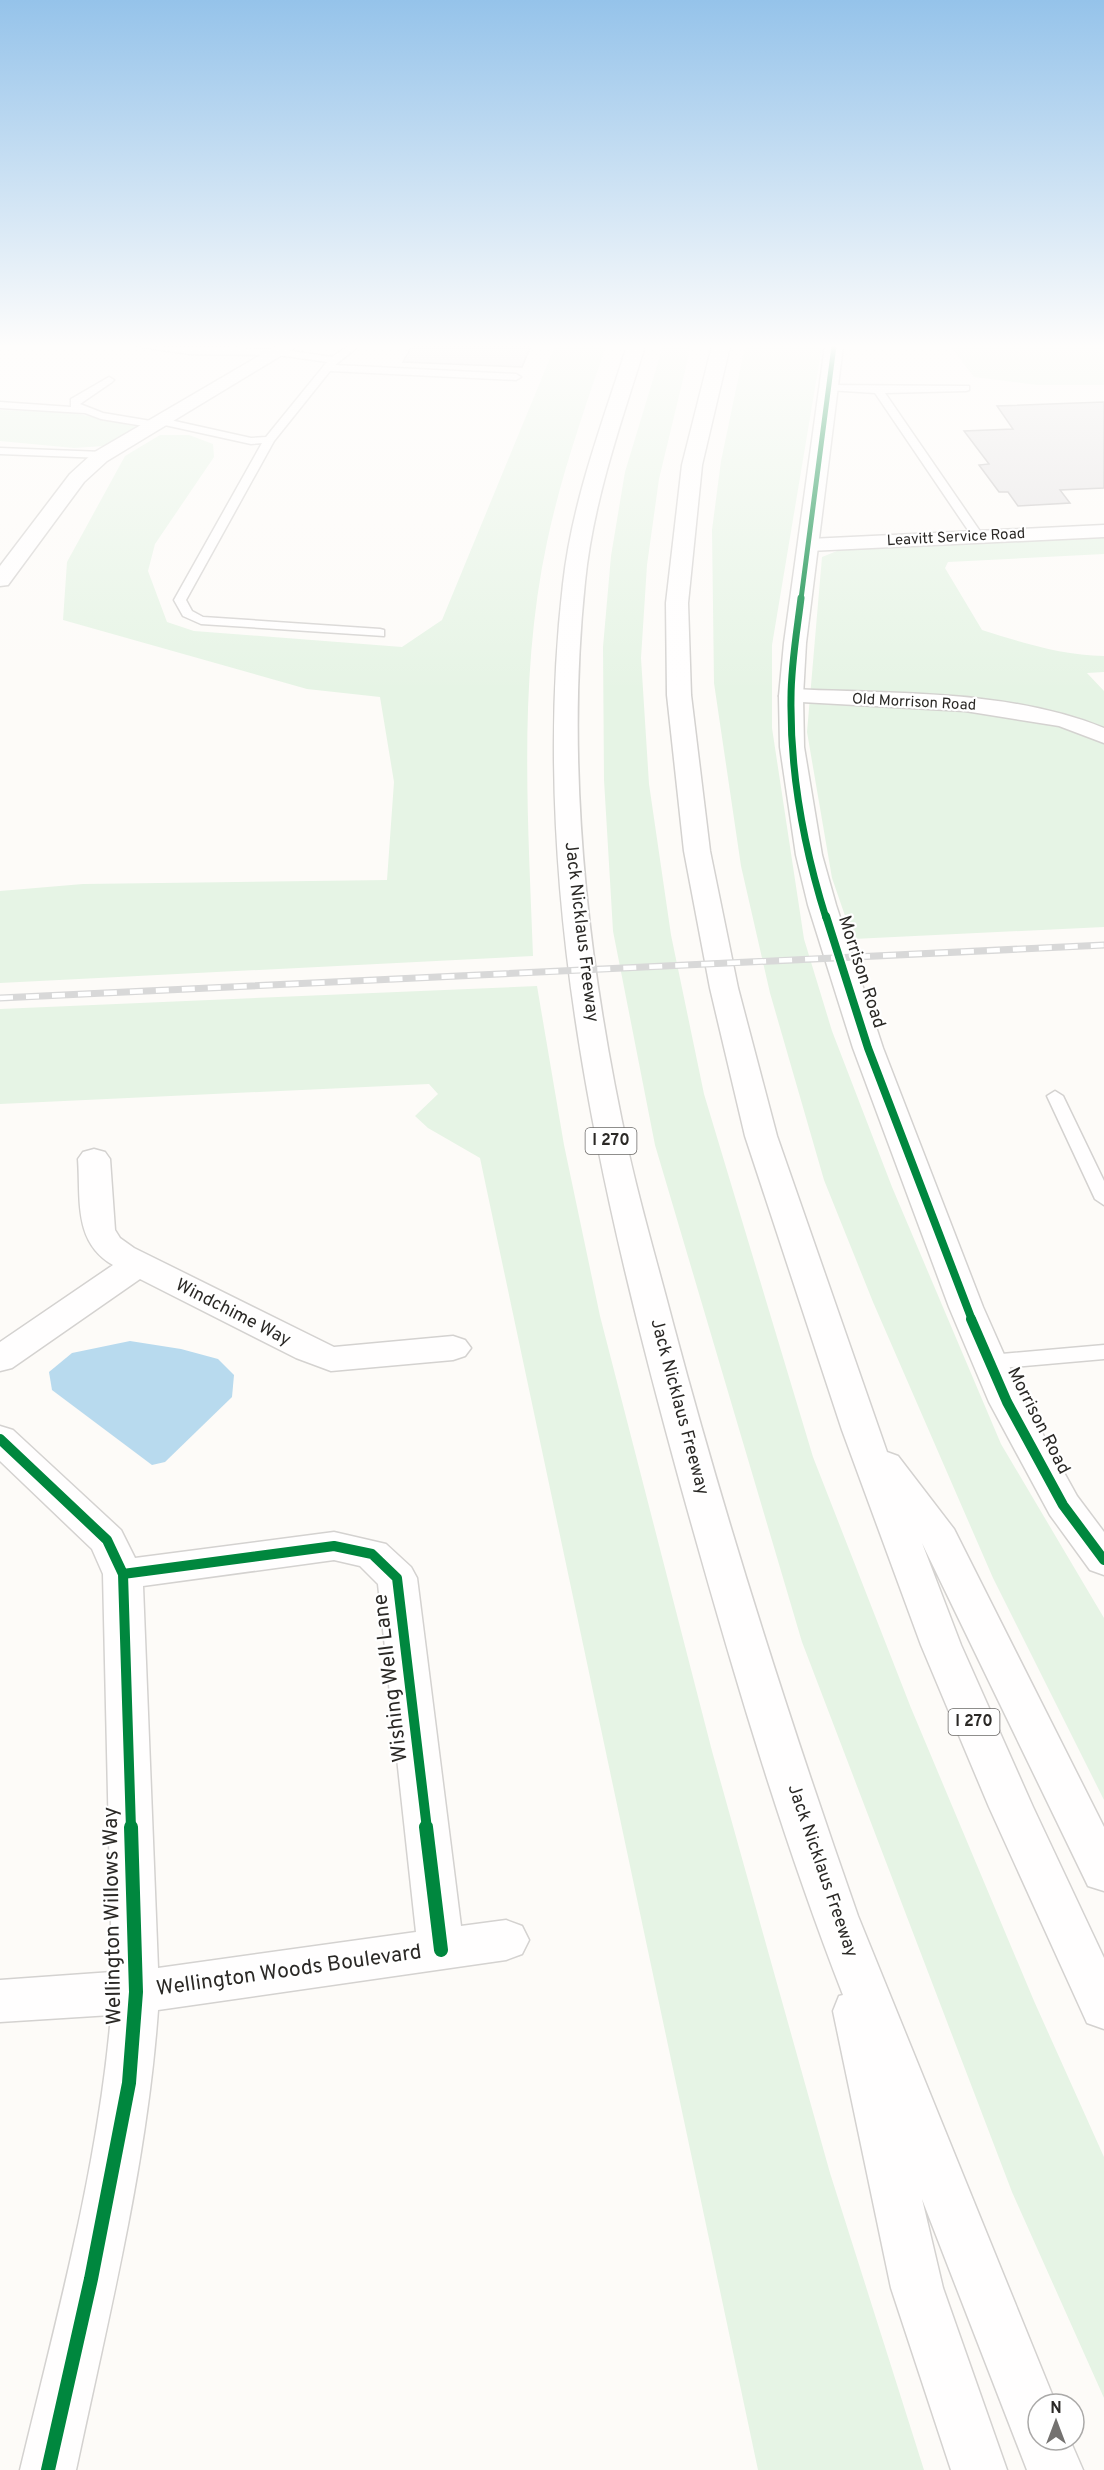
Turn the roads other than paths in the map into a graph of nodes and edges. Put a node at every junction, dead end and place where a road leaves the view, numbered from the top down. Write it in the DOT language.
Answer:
graph roads {
  1 [pos="97,461"];
  2 [pos="257,461"];
  3 [pos="600,461"];
  4 [pos="693,461"];
  5 [pos="819,461"];
  6 [pos="926,461"];
  7 [pos="1104,531"];
  8 [pos="978,537"];
  9 [pos="809,545"];
  10 [pos="0,580"];
  11 [pos="380,633"];
  12 [pos="791,696"];
  13 [pos="1104,736"];
  14 [pos="1055,1096"];
  15 [pos="94,1160"];
  16 [pos="1104,1199"];
  17 [pos="138,1264"];
  18 [pos="453,1348"];
  19 [pos="1104,1352"];
  20 [pos="0,1359"];
  21 [pos="990,1362"];
  22 [pos="860,1430"];
  23 [pos="0,1439"];
  24 [pos="1104,1560"];
  25 [pos="123,1574"];
  26 [pos="1104,1872"];
  27 [pos="835,1916"];
  28 [pos="506,1940"];
  29 [pos="441,1950"];
  30 [pos="136,1992"];
  31 [pos="0,2001"];
  32 [pos="1104,2008"];
  33 [pos="1026,2396"];
  34 [pos="1048,2452"];
  35 [pos="48,2470"];
  36 [pos="979,2470"];
  37 [pos="1055,2470"];
  1 -- 10 [label="main road"];
  2 -- 11 [label="lane"];
  3 -- 27 [label="main road, Jack Nicklaus Freeway / I 270"];
  4 -- 22 [label="main road, I 270"];
  5 -- 9 [label="main road, Morrison Road"];
  6 -- 8 [label="lane"];
  7 -- 8 [label="main road, Leavitt Service Road"];
  8 -- 9 [label="main road, Leavitt Service Road"];
  9 -- 12 [label="main road, Morrison Road"];
  12 -- 13 [label="main road, Old Morrison Road"];
  12 -- 21 [label="main road, Morrison Road"];
  14 -- 16 [label="lane"];
  15 -- 17 [label="main road, Windchime Way"];
  17 -- 18 [label="main road, Windchime Way"];
  17 -- 20 [label="main road"];
  19 -- 21 [label="lane"];
  21 -- 24 [label="main road, Morrison Road"];
  22 -- 26 [label="main road"];
  22 -- 32 [label="main road, I 270"];
  23 -- 25 [label="main road, Wellington Willows Way"];
  25 -- 29 [label="main road, Wishing Well Lane"];
  25 -- 30 [label="main road, Wellington Willows Way"];
  27 -- 33 [label="main road, Jack Nicklaus Freeway / I 270"];
  27 -- 36 [label="main road"];
  28 -- 29 [label="main road, Wellington Woods Boulevard"];
  29 -- 30 [label="main road, Wellington Woods Boulevard"];
  30 -- 31 [label="main road, Wellington Woods Boulevard"];
  30 -- 35 [label="main road, Wellington Willows Way"];
  34 -- 37 [label="main road"];
}
